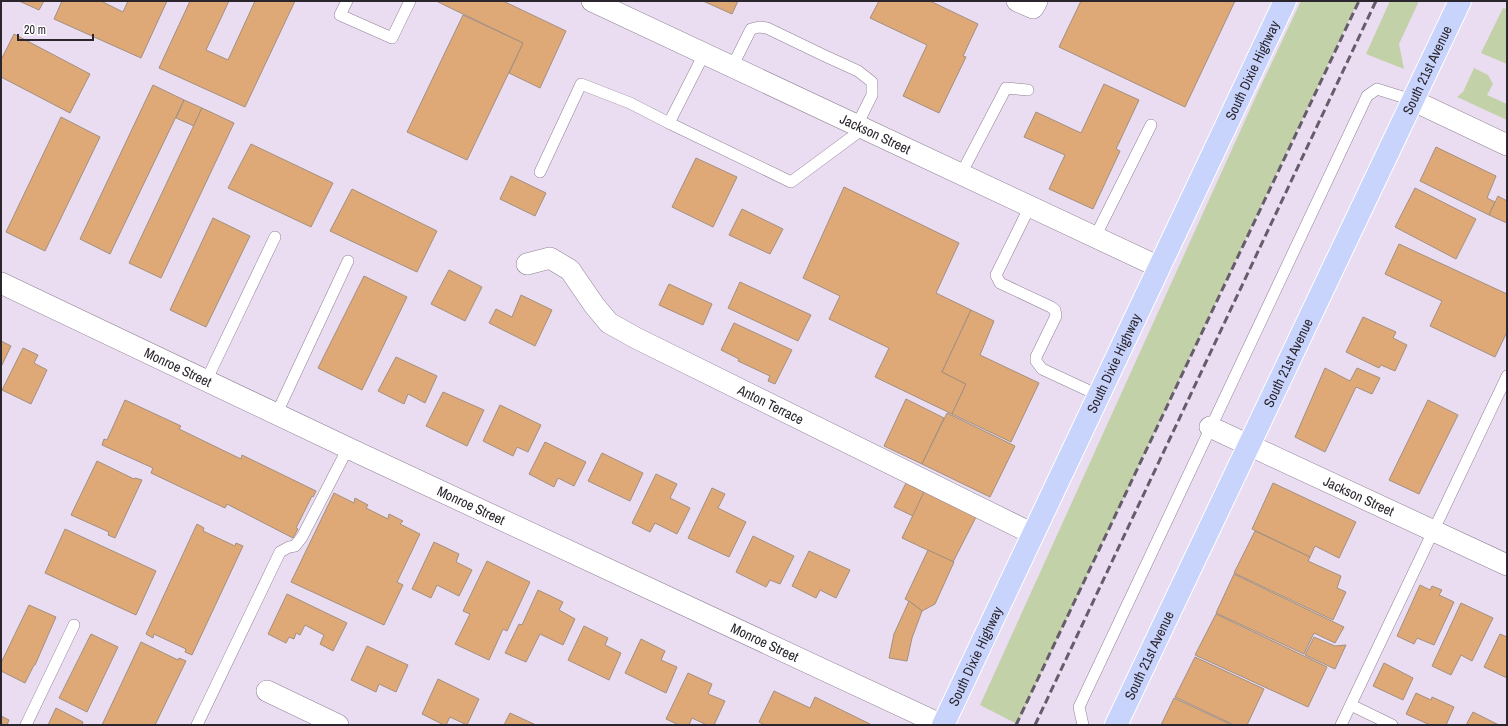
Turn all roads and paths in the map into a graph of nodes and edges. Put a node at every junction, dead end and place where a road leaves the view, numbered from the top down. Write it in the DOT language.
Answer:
graph roads {
  1 [pos="347,1"];
  2 [pos="410,1"];
  3 [pos="592,1"];
  4 [pos="1284,1"];
  5 [pos="1460,1"];
  6 [pos="704,54"];
  7 [pos="732,67"];
  8 [pos="1028,90"];
  9 [pos="1412,100"];
  10 [pos="669,123"];
  11 [pos="1151,125"];
  12 [pos="860,127"];
  13 [pos="1507,145"];
  14 [pos="540,172"];
  15 [pos="961,174"];
  16 [pos="1030,206"];
  17 [pos="275,237"];
  18 [pos="1095,237"];
  19 [pos="348,261"];
  20 [pos="527,264"];
  21 [pos="1159,267"];
  22 [pos="1,283"];
  23 [pos="1507,376"];
  24 [pos="206,381"];
  25 [pos="1098,395"];
  26 [pos="276,415"];
  27 [pos="1210,427"];
  28 [pos="1249,445"];
  29 [pos="348,448"];
  30 [pos="1434,531"];
  31 [pos="1034,534"];
  32 [pos="1507,565"];
  33 [pos="74,625"];
  34 [pos="267,691"];
  35 [pos="1351,705"];
  36 [pos="26,725"];
  37 [pos="197,725"];
  38 [pos="338,725"];
  39 [pos="942,725"];
  40 [pos="1083,725"];
  41 [pos="1116,725"];
  42 [pos="1341,725"];
  43 [pos="1392,725"];
  1 -- 2 [label="lane"];
  3 -- 6 [label="street, Jackson Street"];
  4 -- 21 [label="main road, South Dixie Highway"];
  5 -- 9 [label="main road, South 21st Avenue"];
  6 -- 7 [label="street, Jackson Street"];
  6 -- 10 [label="lane"];
  7 -- 12 [label="street, Jackson Street"];
  7 -- 12 [label="lane"];
  8 -- 15 [label="lane"];
  9 -- 13 [label="street"];
  9 -- 27 [label="lane"];
  9 -- 28 [label="main road, South 21st Avenue"];
  10 -- 12 [label="lane"];
  10 -- 14 [label="lane"];
  11 -- 18 [label="lane"];
  12 -- 15 [label="street, Jackson Street"];
  15 -- 16 [label="street, Jackson Street"];
  16 -- 18 [label="street, Jackson Street"];
  16 -- 25 [label="lane"];
  17 -- 24 [label="lane"];
  18 -- 21 [label="street, Jackson Street"];
  19 -- 26 [label="lane"];
  20 -- 31 [label="street, Anton Terrace"];
  21 -- 25 [label="main road, South Dixie Highway"];
  22 -- 24 [label="street, Monroe Street"];
  23 -- 30 [label="lane"];
  24 -- 26 [label="street, Monroe Street"];
  25 -- 31 [label="main road, South Dixie Highway"];
  26 -- 29 [label="street, Monroe Street"];
  27 -- 28 [label="street, Jackson Street"];
  27 -- 40 [label="lane"];
  28 -- 30 [label="street, Jackson Street"];
  28 -- 41 [label="main road, South 21st Avenue"];
  29 -- 37 [label="lane"];
  29 -- 39 [label="street, Monroe Street"];
  30 -- 32 [label="street, Jackson Street"];
  30 -- 35 [label="lane"];
  31 -- 39 [label="main road, South Dixie Highway"];
  33 -- 36 [label="lane"];
  34 -- 38 [label="street"];
  35 -- 42 [label="lane"];
  35 -- 43 [label="lane"];
}
